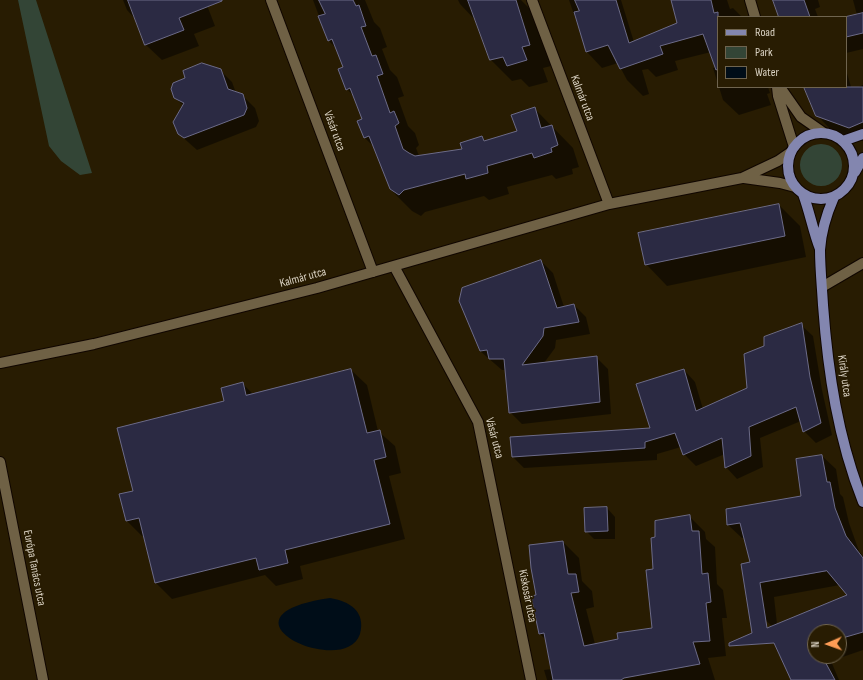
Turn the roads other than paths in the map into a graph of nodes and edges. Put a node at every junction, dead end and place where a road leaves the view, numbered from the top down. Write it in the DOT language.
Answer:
graph roads {
  1 [pos="271,0"];
  2 [pos="532,0"];
  3 [pos="750,0"];
  4 [pos="755,16"];
  5 [pos="778,88"];
  6 [pos="779,88"];
  7 [pos="824,133"];
  8 [pos="863,134"];
  9 [pos="843,141"];
  10 [pos="793,149"];
  11 [pos="863,158"];
  12 [pos="854,174"];
  13 [pos="742,178"];
  14 [pos="795,187"];
  15 [pos="803,194"];
  16 [pos="834,197"];
  17 [pos="609,204"];
  18 [pos="820,249"];
  19 [pos="863,263"];
  20 [pos="394,266"];
  21 [pos="373,272"];
  22 [pos="822,287"];
  23 [pos="0,363"];
  24 [pos="0,462"];
  25 [pos="863,502"];
  26 [pos="498,517"];
  27 [pos="43,680"];
  28 [pos="531,680"];
  1 -- 21 [label="street, Vásár utca"];
  2 -- 17 [label="street, Kalmár utca"];
  3 -- 4 [label="street"];
  5 -- 10 [label="street"];
  6 -- 7 [label="street"];
  7 -- 9 [label="main road"];
  7 -- 10 [label="main road"];
  8 -- 9 [label="main road"];
  9 -- 12 [label="main road"];
  10 -- 13 [label="street, Kalmár utca"];
  10 -- 14 [label="main road"];
  11 -- 12 [label="main road"];
  12 -- 16 [label="main road"];
  13 -- 14 [label="street, Kalmár utca"];
  13 -- 17 [label="street, Kalmár utca"];
  14 -- 15 [label="main road"];
  15 -- 16 [label="main road"];
  15 -- 18 [label="main road, Király utca"];
  16 -- 18 [label="main road, Király utca"];
  17 -- 20 [label="street, Kalmár utca"];
  18 -- 22 [label="main road, Király utca"];
  19 -- 22 [label="street"];
  20 -- 21 [label="street, Kalmár utca"];
  20 -- 26 [label="street, Vásár utca"];
  21 -- 23 [label="street, Kalmár utca"];
  22 -- 25 [label="main road, Király utca"];
  24 -- 27 [label="street, Európa Tanács utca"];
  26 -- 28 [label="street, Kiskosár utca"];
}
